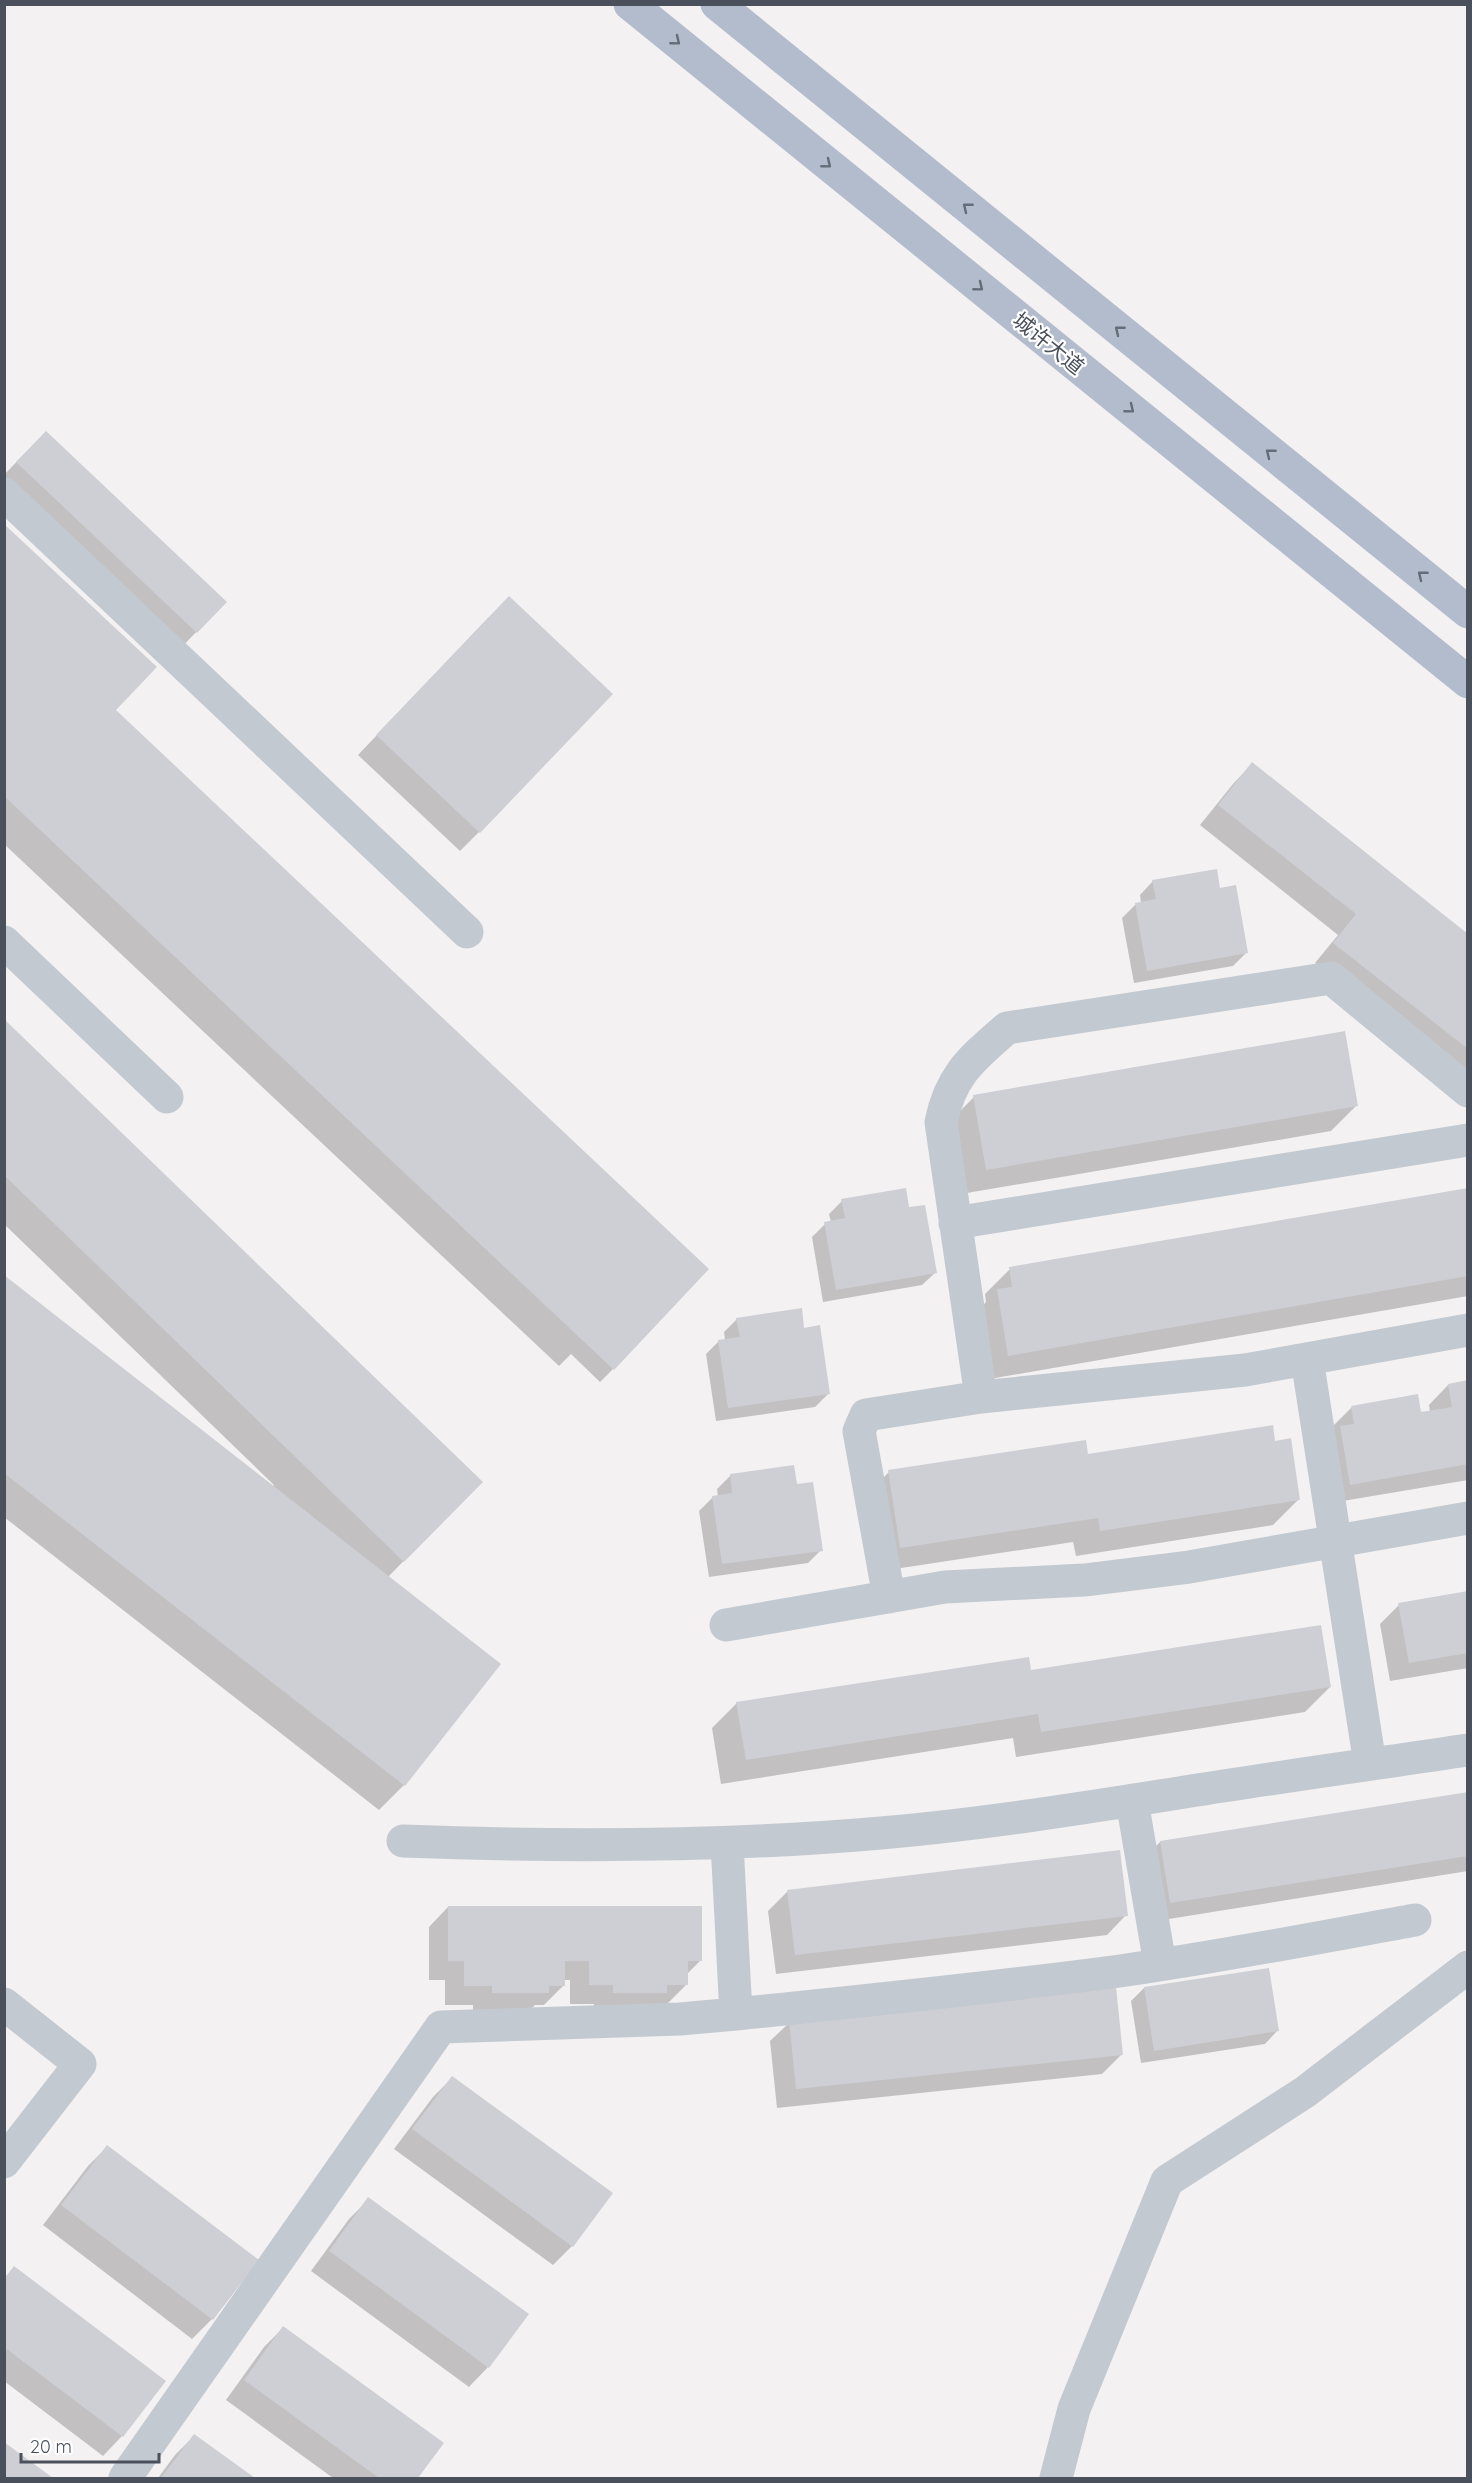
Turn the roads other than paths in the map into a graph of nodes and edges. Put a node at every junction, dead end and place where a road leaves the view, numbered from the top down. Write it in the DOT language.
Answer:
graph roads {
  1 [pos="630,4"];
  2 [pos="717,4"];
  3 [pos="4,494"];
  4 [pos="1467,612"];
  5 [pos="1467,682"];
  6 [pos="468,932"];
  7 [pos="4,942"];
  8 [pos="1467,1091"];
  9 [pos="167,1097"];
  10 [pos="1467,1140"];
  11 [pos="955,1223"];
  12 [pos="1467,1330"];
  13 [pos="1307,1359"];
  14 [pos="981,1397"];
  15 [pos="1467,1518"];
  16 [pos="1336,1541"];
  17 [pos="889,1597"];
  18 [pos="726,1625"];
  19 [pos="1467,1750"];
  20 [pos="1371,1764"];
  21 [pos="1132,1801"];
  22 [pos="403,1841"];
  23 [pos="727,1843"];
  24 [pos="1415,1920"];
  25 [pos="1160,1964"];
  26 [pos="1467,1967"];
  27 [pos="4,2004"];
  28 [pos="736,2014"];
  29 [pos="4,2162"];
  30 [pos="125,2478"];
  31 [pos="1056,2478"];
  1 -- 5 [label="main road, 城许大道, one-way"];
  4 -- 2 [label="main road, one-way"];
  3 -- 6 [label="street"];
  7 -- 9 [label="street"];
  8 -- 11 [label="street"];
  10 -- 11 [label="street"];
  11 -- 14 [label="street"];
  12 -- 13 [label="street"];
  13 -- 14 [label="street"];
  13 -- 16 [label="street"];
  14 -- 17 [label="street"];
  15 -- 16 [label="street"];
  16 -- 17 [label="street"];
  16 -- 20 [label="street"];
  17 -- 18 [label="street"];
  19 -- 20 [label="street"];
  20 -- 21 [label="street"];
  21 -- 23 [label="street"];
  21 -- 25 [label="street"];
  22 -- 23 [label="street"];
  23 -- 28 [label="street"];
  24 -- 25 [label="street"];
  25 -- 28 [label="street"];
  26 -- 31 [label="street"];
  27 -- 29 [label="street"];
  28 -- 30 [label="street"];
}
